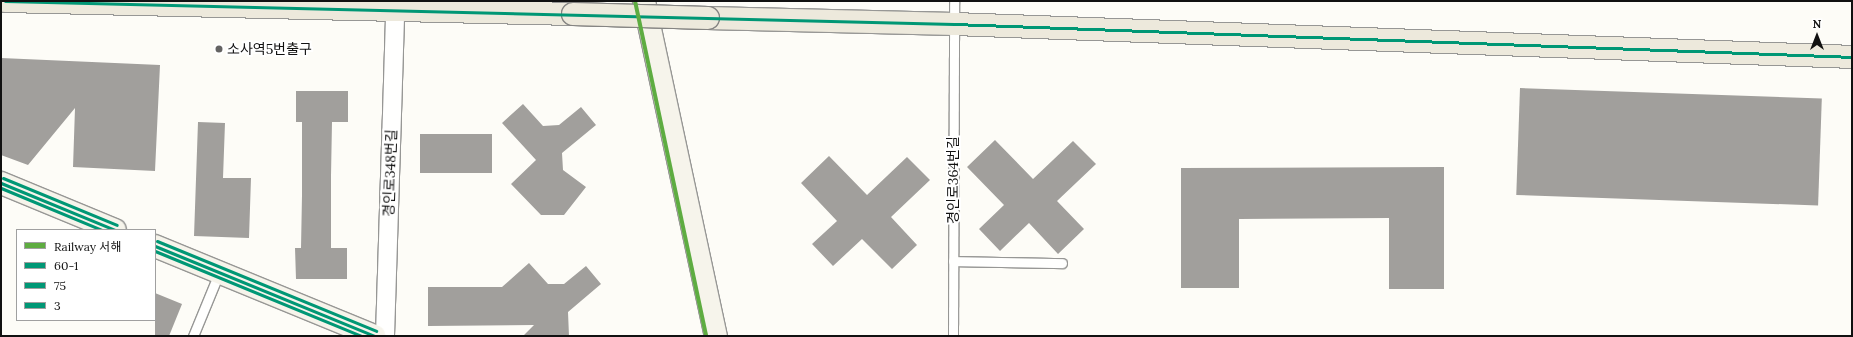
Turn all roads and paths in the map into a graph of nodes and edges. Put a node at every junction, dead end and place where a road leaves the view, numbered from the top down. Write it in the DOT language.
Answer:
graph roads {
  1 [pos="5,1"];
  2 [pos="644,1"];
  3 [pos="954,1"];
  4 [pos="395,10"];
  5 [pos="954,24"];
  6 [pos="1852,57"];
  7 [pos="1,183"];
  8 [pos="113,229"];
  9 [pos="156,246"];
  10 [pos="953,261"];
  11 [pos="1062,263"];
  12 [pos="219,273"];
  13 [pos="193,336"];
  14 [pos="374,336"];
  15 [pos="385,336"];
  16 [pos="716,336"];
  17 [pos="953,336"];
  1 -- 4 [label="main road"];
  2 -- 16 [label="street"];
  3 -- 5 [label="lane, 경인로364번길"];
  4 -- 5 [label="main road, bridge"];
  4 -- 15 [label="street, 경인로348번길"];
  5 -- 6 [label="main road"];
  5 -- 10 [label="lane, 경인로364번길"];
  7 -- 8 [label="street"];
  9 -- 12 [label="street"];
  10 -- 11 [label="lane"];
  10 -- 17 [label="lane, 경인로364번길"];
  12 -- 13 [label="lane"];
  12 -- 14 [label="street"];
}
